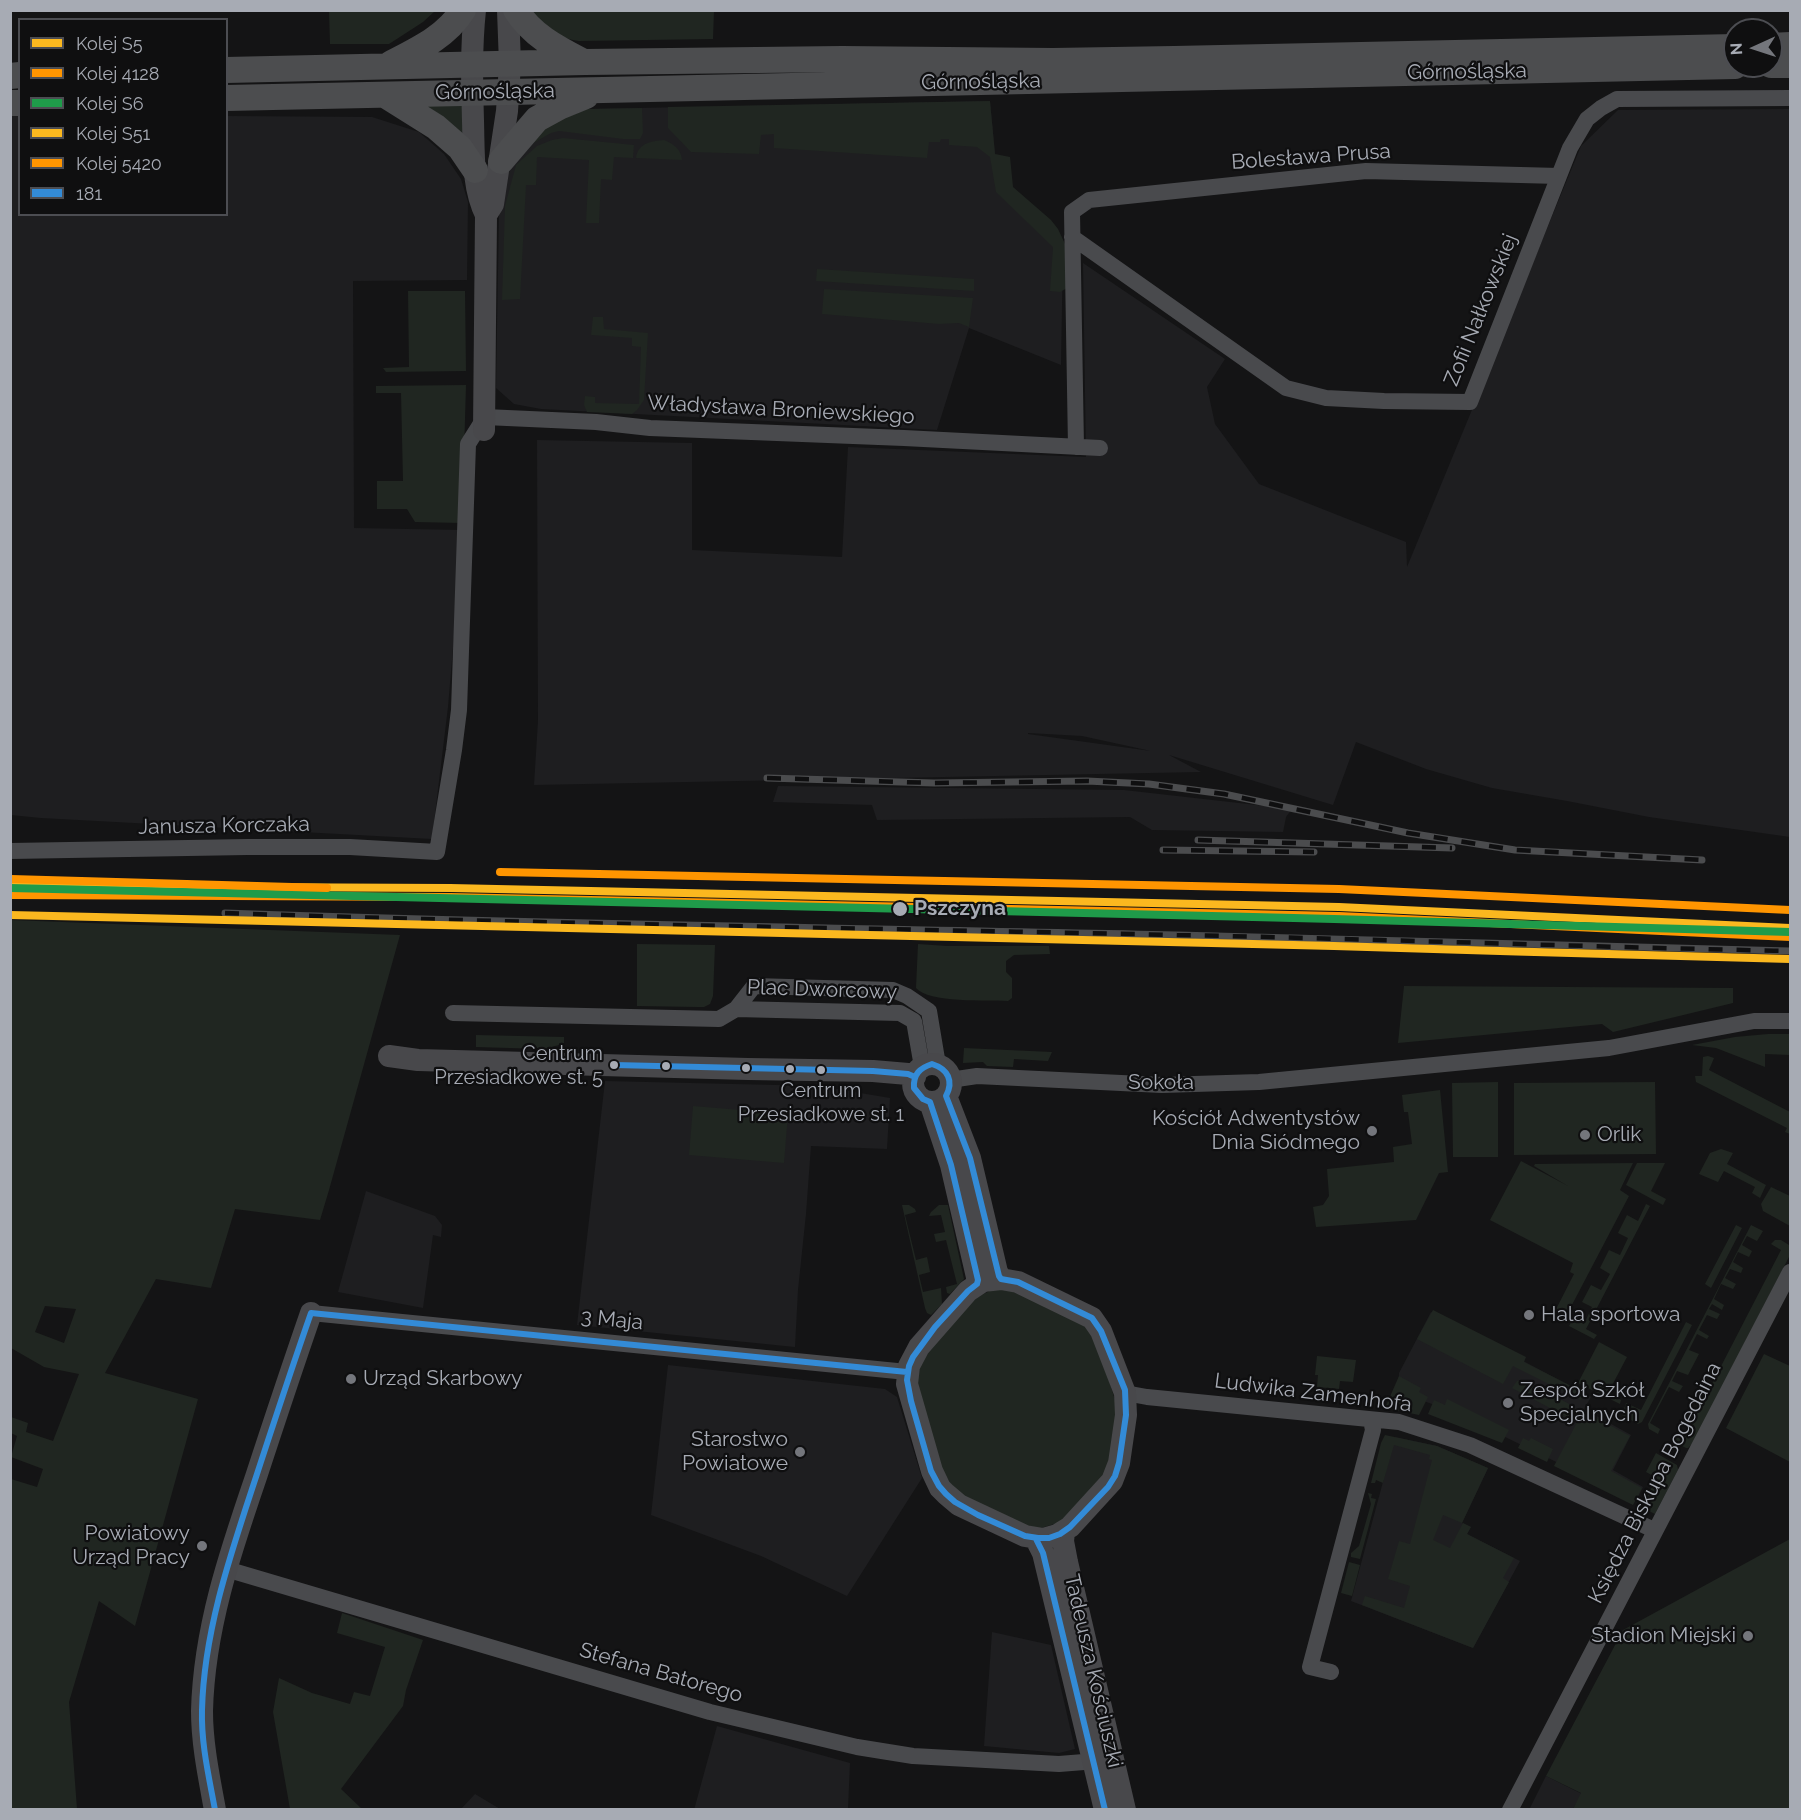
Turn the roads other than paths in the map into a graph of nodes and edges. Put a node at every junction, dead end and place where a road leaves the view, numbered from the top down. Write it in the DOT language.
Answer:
graph roads {
  1 [pos="464,10"];
  2 [pos="475,10"];
  3 [pos="508,10"];
  4 [pos="516,10"];
  5 [pos="1723,47"];
  6 [pos="585,62"];
  7 [pos="510,64"];
  8 [pos="472,65"];
  9 [pos="386,66"];
  10 [pos="1723,66"];
  11 [pos="228,70"];
  12 [pos="600,90"];
  13 [pos="472,92"];
  14 [pos="508,92"];
  15 [pos="385,95"];
  16 [pos="228,98"];
  17 [pos="1791,98"];
  18 [pos="501,161"];
  19 [pos="475,170"];
  20 [pos="1559,176"];
  21 [pos="486,215"];
  22 [pos="1072,237"];
  23 [pos="484,424"];
  24 [pos="1076,447"];
  25 [pos="1101,448"];
  26 [pos="10,851"];
  27 [pos="736,1009"];
  28 [pos="453,1013"];
  29 [pos="1791,1021"];
  30 [pos="389,1056"];
  31 [pos="933,1081"];
  32 [pos="1791,1272"];
  33 [pos="1001,1279"];
  34 [pos="977,1284"];
  35 [pos="311,1313"];
  36 [pos="907,1372"];
  37 [pos="1125,1393"];
  38 [pos="1371,1420"];
  39 [pos="1654,1530"];
  40 [pos="1064,1532"];
  41 [pos="1036,1539"];
  42 [pos="226,1569"];
  43 [pos="1331,1672"];
  44 [pos="1093,1760"];
  45 [pos="215,1809"];
  46 [pos="1105,1809"];
  47 [pos="1125,1809"];
  48 [pos="1510,1809"];
  1 -- 9 [label="main road"];
  2 -- 8 [label="street"];
  3 -- 7 [label="street"];
  4 -- 6 [label="main road"];
  5 -- 6 [label="main road, Górnośląska"];
  6 -- 7 [label="main road, Górnośląska"];
  7 -- 8 [label="main road, Górnośląska"];
  7 -- 14 [label="street"];
  8 -- 9 [label="main road, Górnośląska"];
  8 -- 13 [label="street"];
  9 -- 11 [label="main road, Górnośląska"];
  10 -- 12 [label="main road, Górnośląska"];
  12 -- 14 [label="main road, Górnośląska"];
  12 -- 18 [label="main road"];
  13 -- 14 [label="main road, Górnośląska"];
  13 -- 15 [label="main road, Górnośląska"];
  13 -- 19 [label="street"];
  14 -- 18 [label="street"];
  15 -- 16 [label="main road, Górnośląska"];
  15 -- 19 [label="main road"];
  17 -- 20 [label="street, Zofii Nałkowskiej"];
  18 -- 21 [label="street"];
  19 -- 21 [label="street"];
  20 -- 22 [label="street, Bolesława Prusa"];
  20 -- 22 [label="street, Zofii Nałkowskiej"];
  21 -- 23 [label="street"];
  22 -- 24 [label="street"];
  23 -- 24 [label="street, Władysława Broniewskiego"];
  23 -- 26 [label="street, Janusza Korczaka"];
  24 -- 25 [label="street, Władysława Broniewskiego"];
  27 -- 28 [label="street, Plac Dworcowy"];
  27 -- 31 [label="street, Plac Dworcowy"];
  27 -- 31 [label="street"];
  29 -- 31 [label="street, Sokoła"];
  30 -- 31 [label="street, Sokoła"];
  31 -- 33 [label="street"];
  31 -- 34 [label="street"];
  32 -- 39 [label="street, Księdza Biskupa Bogedaina"];
  33 -- 34 [label="street"];
  33 -- 37 [label="street"];
  34 -- 36 [label="street"];
  35 -- 36 [label="street, 3 Maja"];
  35 -- 42 [label="street"];
  36 -- 41 [label="street"];
  37 -- 38 [label="street, Ludwika Zamenhofa"];
  37 -- 40 [label="street"];
  38 -- 39 [label="street, Ludwika Zamenhofa"];
  38 -- 43 [label="street"];
  39 -- 48 [label="street, Księdza Biskupa Bogedaina"];
  40 -- 41 [label="street"];
  40 -- 47 [label="street, Tadeusza Kościuszki"];
  41 -- 44 [label="street, Tadeusza Kościuszki"];
  42 -- 44 [label="street, Stefana Batorego"];
  42 -- 45 [label="street"];
  44 -- 46 [label="street, Tadeusza Kościuszki"];
}
